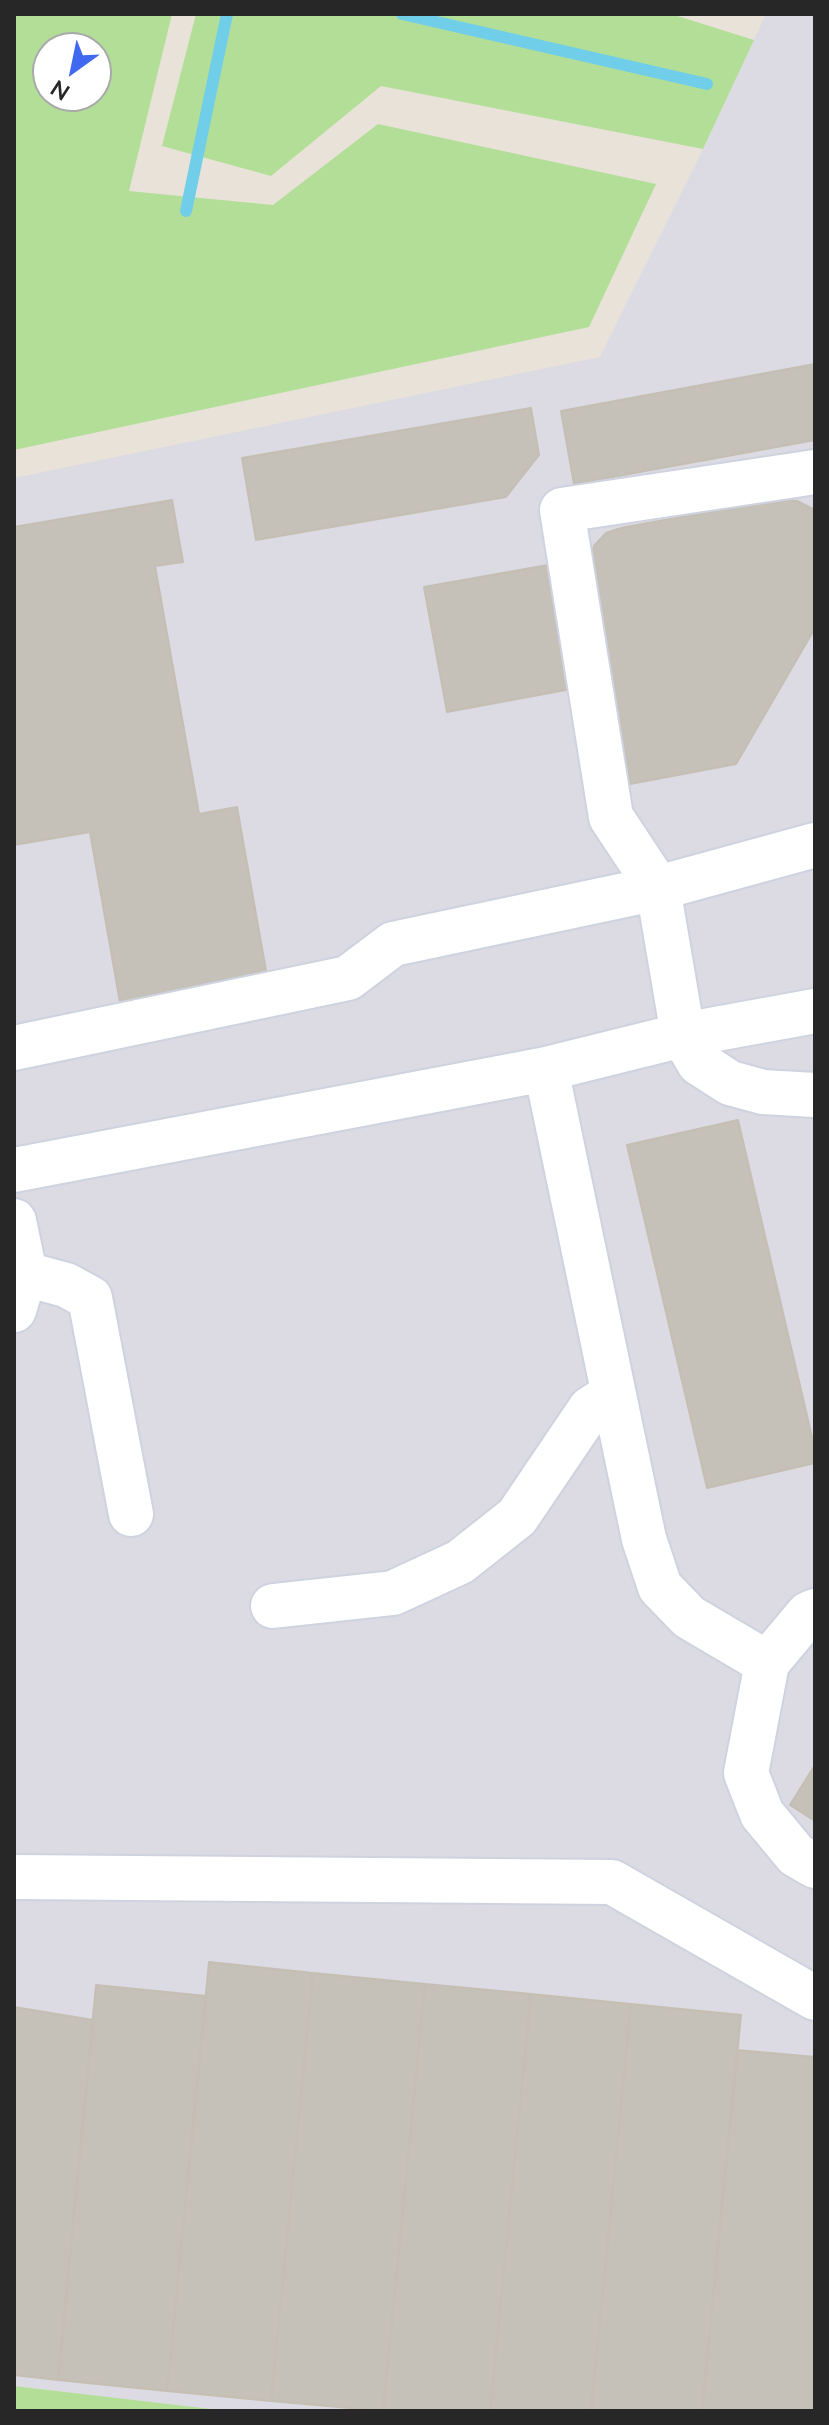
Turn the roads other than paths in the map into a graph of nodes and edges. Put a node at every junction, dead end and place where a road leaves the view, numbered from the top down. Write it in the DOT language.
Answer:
graph roads {
  1 [pos="815,472"];
  2 [pos="815,845"];
  3 [pos="658,888"];
  4 [pos="815,1011"];
  5 [pos="683,1035"];
  6 [pos="14,1048"];
  7 [pos="546,1069"];
  8 [pos="815,1095"];
  9 [pos="14,1170"];
  10 [pos="14,1221"];
  11 [pos="20,1292"];
  12 [pos="613,1394"];
  13 [pos="131,1514"];
  14 [pos="273,1606"];
  15 [pos="815,1611"];
  16 [pos="767,1663"];
  17 [pos="815,1866"];
  18 [pos="14,1877"];
  19 [pos="815,1998"];
  1 -- 3 [label="street"];
  2 -- 3 [label="street"];
  3 -- 5 [label="street"];
  3 -- 6 [label="street"];
  4 -- 5 [label="street"];
  5 -- 7 [label="street"];
  5 -- 8 [label="street"];
  7 -- 9 [label="street"];
  7 -- 12 [label="street"];
  10 -- 11 [label="street"];
  11 -- 13 [label="street"];
  12 -- 14 [label="street"];
  12 -- 16 [label="street"];
  15 -- 16 [label="street"];
  16 -- 17 [label="street"];
  18 -- 19 [label="street"];
}
